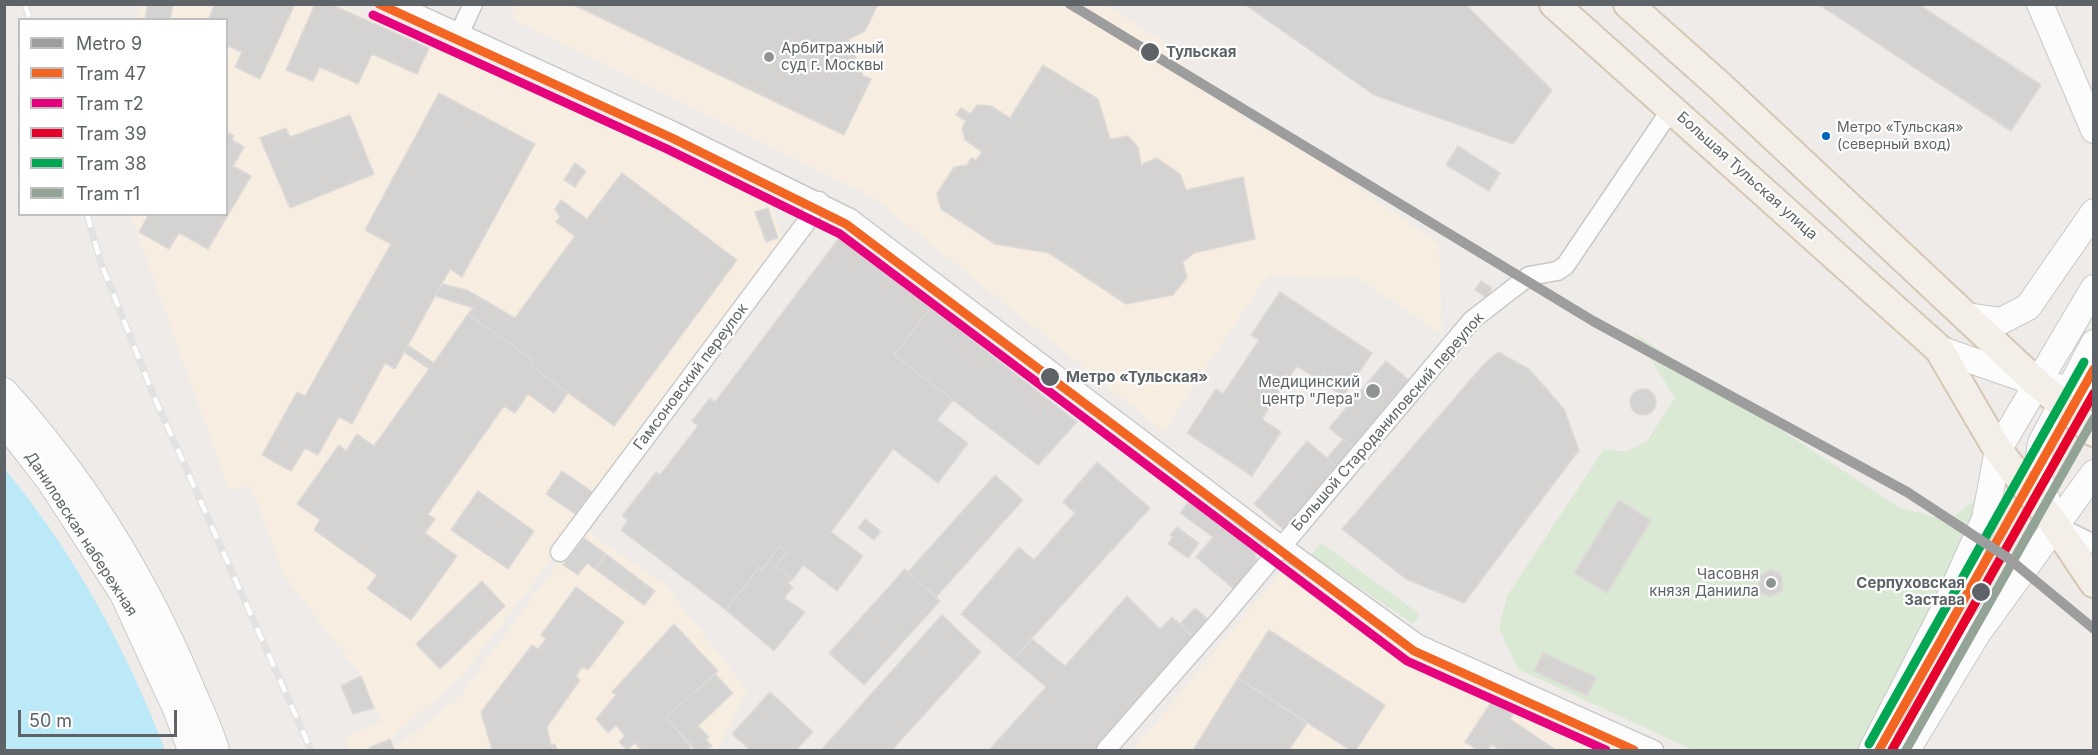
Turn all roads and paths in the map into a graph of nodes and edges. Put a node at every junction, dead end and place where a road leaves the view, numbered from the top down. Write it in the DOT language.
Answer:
graph roads {
  1 [pos="396,4"];
  2 [pos="473,4"];
  3 [pos="1554,4"];
  4 [pos="1628,4"];
  5 [pos="2040,4"];
  6 [pos="459,34"];
  7 [pos="1672,108"];
  8 [pos="2094,130"];
  9 [pos="819,201"];
  10 [pos="2094,212"];
  11 [pos="2094,288"];
  12 [pos="1967,316"];
  13 [pos="2094,343"];
  14 [pos="1939,349"];
  15 [pos="2037,383"];
  16 [pos="4,391"];
  17 [pos="2076,396"];
  18 [pos="4,422"];
  19 [pos="2094,432"];
  20 [pos="1998,450"];
  21 [pos="2094,472"];
  22 [pos="2055,525"];
  23 [pos="2094,544"];
  24 [pos="1282,546"];
  25 [pos="560,552"];
  26 [pos="2094,583"];
  27 [pos="191,750"];
  28 [pos="216,750"];
  29 [pos="1106,750"];
  30 [pos="1654,750"];
  31 [pos="1872,750"];
  32 [pos="1907,750"];
  1 -- 6 [label="street"];
  2 -- 6 [label="street"];
  3 -- 7 [label="main road, Большая Тульская улица"];
  4 -- 12 [label="main road"];
  5 -- 8 [label="main road"];
  6 -- 9 [label="street"];
  7 -- 14 [label="main road, Большая Тульская улица"];
  7 -- 24 [label="street, Большой Староданиловский переулок"];
  9 -- 24 [label="street"];
  9 -- 25 [label="street, Гамсоновский переулок"];
  10 -- 12 [label="main road"];
  11 -- 15 [label="main road"];
  12 -- 15 [label="main road"];
  13 -- 17 [label="main road"];
  14 -- 15 [label="main road"];
  14 -- 20 [label="main road, Большая Тульская улица"];
  15 -- 17 [label="main road"];
  15 -- 20 [label="main road"];
  16 -- 28 [label="main road, Даниловская набережная"];
  17 -- 19 [label="main road"];
  17 -- 22 [label="main road"];
  18 -- 27 [label="main road, Даниловская набережная"];
  20 -- 22 [label="main road, Большая Тульская улица"];
  20 -- 31 [label="main road"];
  21 -- 22 [label="main road"];
  22 -- 23 [label="street"];
  22 -- 26 [label="main road, Большая Тульская улица"];
  22 -- 32 [label="main road"];
  24 -- 29 [label="street, Большой Староданиловский переулок"];
  24 -- 30 [label="street"];
}
